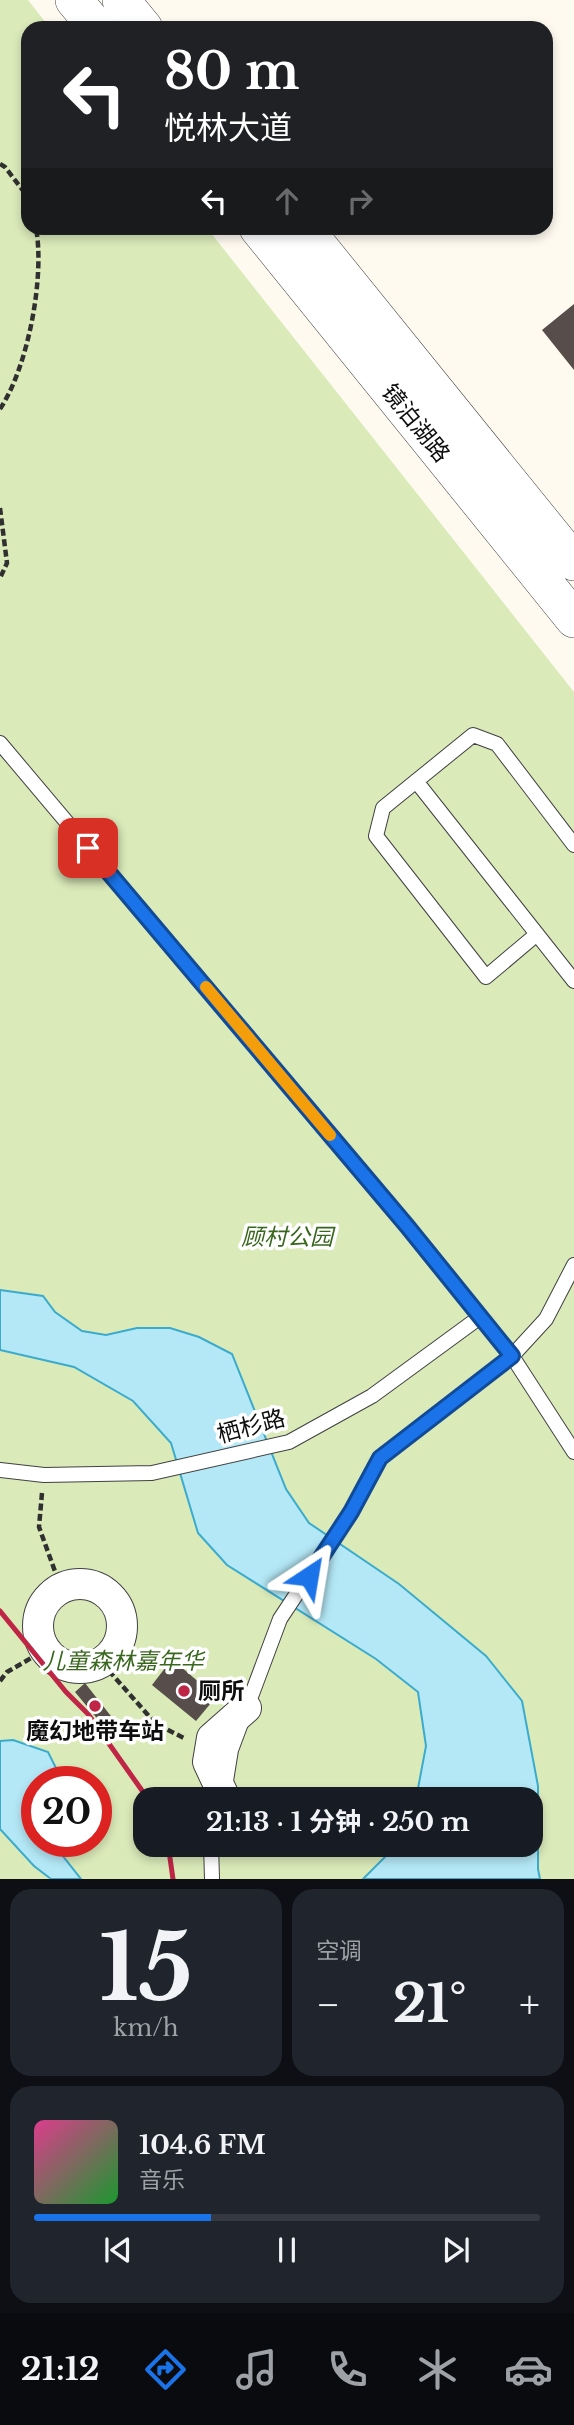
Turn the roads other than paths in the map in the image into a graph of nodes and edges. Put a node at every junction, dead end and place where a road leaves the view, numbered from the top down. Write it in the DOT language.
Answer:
graph roads {
  1 [pos="74,0"];
  2 [pos="121,0"];
  3 [pos="91,21"];
  4 [pos="138,21"];
  5 [pos="264,235"];
  6 [pos="310,235"];
  7 [pos="574,562"];
  8 [pos="574,619"];
  9 [pos="0,743"];
  10 [pos="416,782"];
  11 [pos="574,845"];
  12 [pos="537,934"];
  13 [pos="574,981"];
  14 [pos="574,1265"];
  15 [pos="480,1317"];
  16 [pos="512,1356"];
  17 [pos="574,1452"];
  18 [pos="0,1470"];
  19 [pos="102,1663"];
  20 [pos="246,1708"];
  21 [pos="219,1787"];
  22 [pos="225,1787"];
  23 [pos="211,1857"];
  24 [pos="212,1879"];
  1 -- 3 [label="street"];
  2 -- 4 [label="street"];
  5 -- 8 [label="street, 镜泊湖路"];
  6 -- 7 [label="street, 镜泊湖路"];
  9 -- 15 [label="lane"];
  10 -- 11 [label="lane"];
  10 -- 12 [label="lane"];
  10 -- 12 [label="lane"];
  12 -- 13 [label="lane"];
  14 -- 16 [label="lane"];
  15 -- 16 [label="lane"];
  15 -- 18 [label="lane, 栖杉路"];
  16 -- 17 [label="lane"];
  16 -- 20 [label="lane"];
  19 -- 19 [label="street"];
  20 -- 21 [label="street"];
  20 -- 22 [label="lane"];
  23 -- 24 [label="lane"];
}
